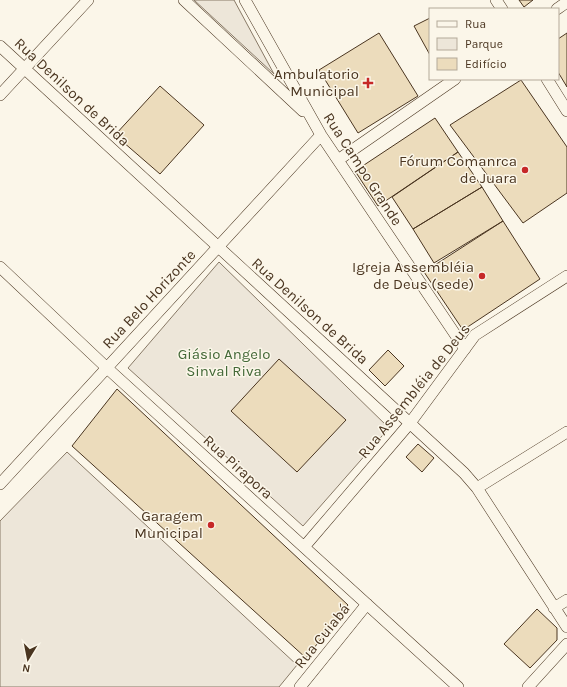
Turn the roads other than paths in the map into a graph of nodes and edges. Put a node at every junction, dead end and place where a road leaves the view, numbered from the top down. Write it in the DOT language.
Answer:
graph roads {
  1 [pos="88,0"];
  2 [pos="184,0"];
  3 [pos="245,0"];
  4 [pos="567,2"];
  5 [pos="558,8"];
  6 [pos="0,46"];
  7 [pos="25,69"];
  8 [pos="455,80"];
  9 [pos="548,80"];
  10 [pos="0,95"];
  11 [pos="567,111"];
  12 [pos="311,118"];
  13 [pos="321,135"];
  14 [pos="338,160"];
  15 [pos="218,247"];
  16 [pos="0,267"];
  17 [pos="567,276"];
  18 [pos="465,350"];
  19 [pos="107,368"];
  20 [pos="410,423"];
  21 [pos="567,432"];
  22 [pos="0,484"];
  23 [pos="477,488"];
  24 [pos="304,547"];
  25 [pos="567,600"];
  26 [pos="367,604"];
  27 [pos="554,608"];
  28 [pos="567,627"];
  29 [pos="567,644"];
  30 [pos="300,687"];
  31 [pos="458,687"];
  32 [pos="528,687"];
  1 -- 7 [label="street"];
  2 -- 12 [label="street"];
  3 -- 12 [label="street, Rua Campo Grande"];
  4 -- 5 [label="street"];
  6 -- 7 [label="street, Rua Denilson de Brida"];
  7 -- 10 [label="street"];
  7 -- 15 [label="street, Rua Denilson de Brida"];
  8 -- 14 [label="street"];
  9 -- 11 [label="street"];
  12 -- 13 [label="street, Rua Campo Grande"];
  13 -- 14 [label="street, Rua Campo Grande"];
  13 -- 15 [label="street, Rua Belo Horizonte"];
  14 -- 18 [label="street, Rua Campo Grande"];
  15 -- 19 [label="street, Rua Belo Horizonte"];
  15 -- 20 [label="street, Rua Denilson de Brida"];
  16 -- 19 [label="street, Rua Pirapora"];
  17 -- 18 [label="street, Rua Assembléia de Deus"];
  18 -- 20 [label="street, Rua Assembléia de Deus"];
  19 -- 22 [label="street, Rua Belo Horizonte"];
  19 -- 24 [label="street, Rua Pirapora"];
  20 -- 23 [label="street, Rua Denilson de Brida"];
  20 -- 24 [label="street, Rua Assembléia de Deus"];
  21 -- 23 [label="street"];
  23 -- 27 [label="street, Rua Denilson de Brida"];
  24 -- 26 [label="street, Rua Pirapora"];
  25 -- 27 [label="street"];
  26 -- 30 [label="street, Rua Cuiabá"];
  26 -- 31 [label="street, Rua Pirapora"];
  27 -- 28 [label="street, Rua Denilson de Brida"];
  29 -- 32 [label="street"];
}
